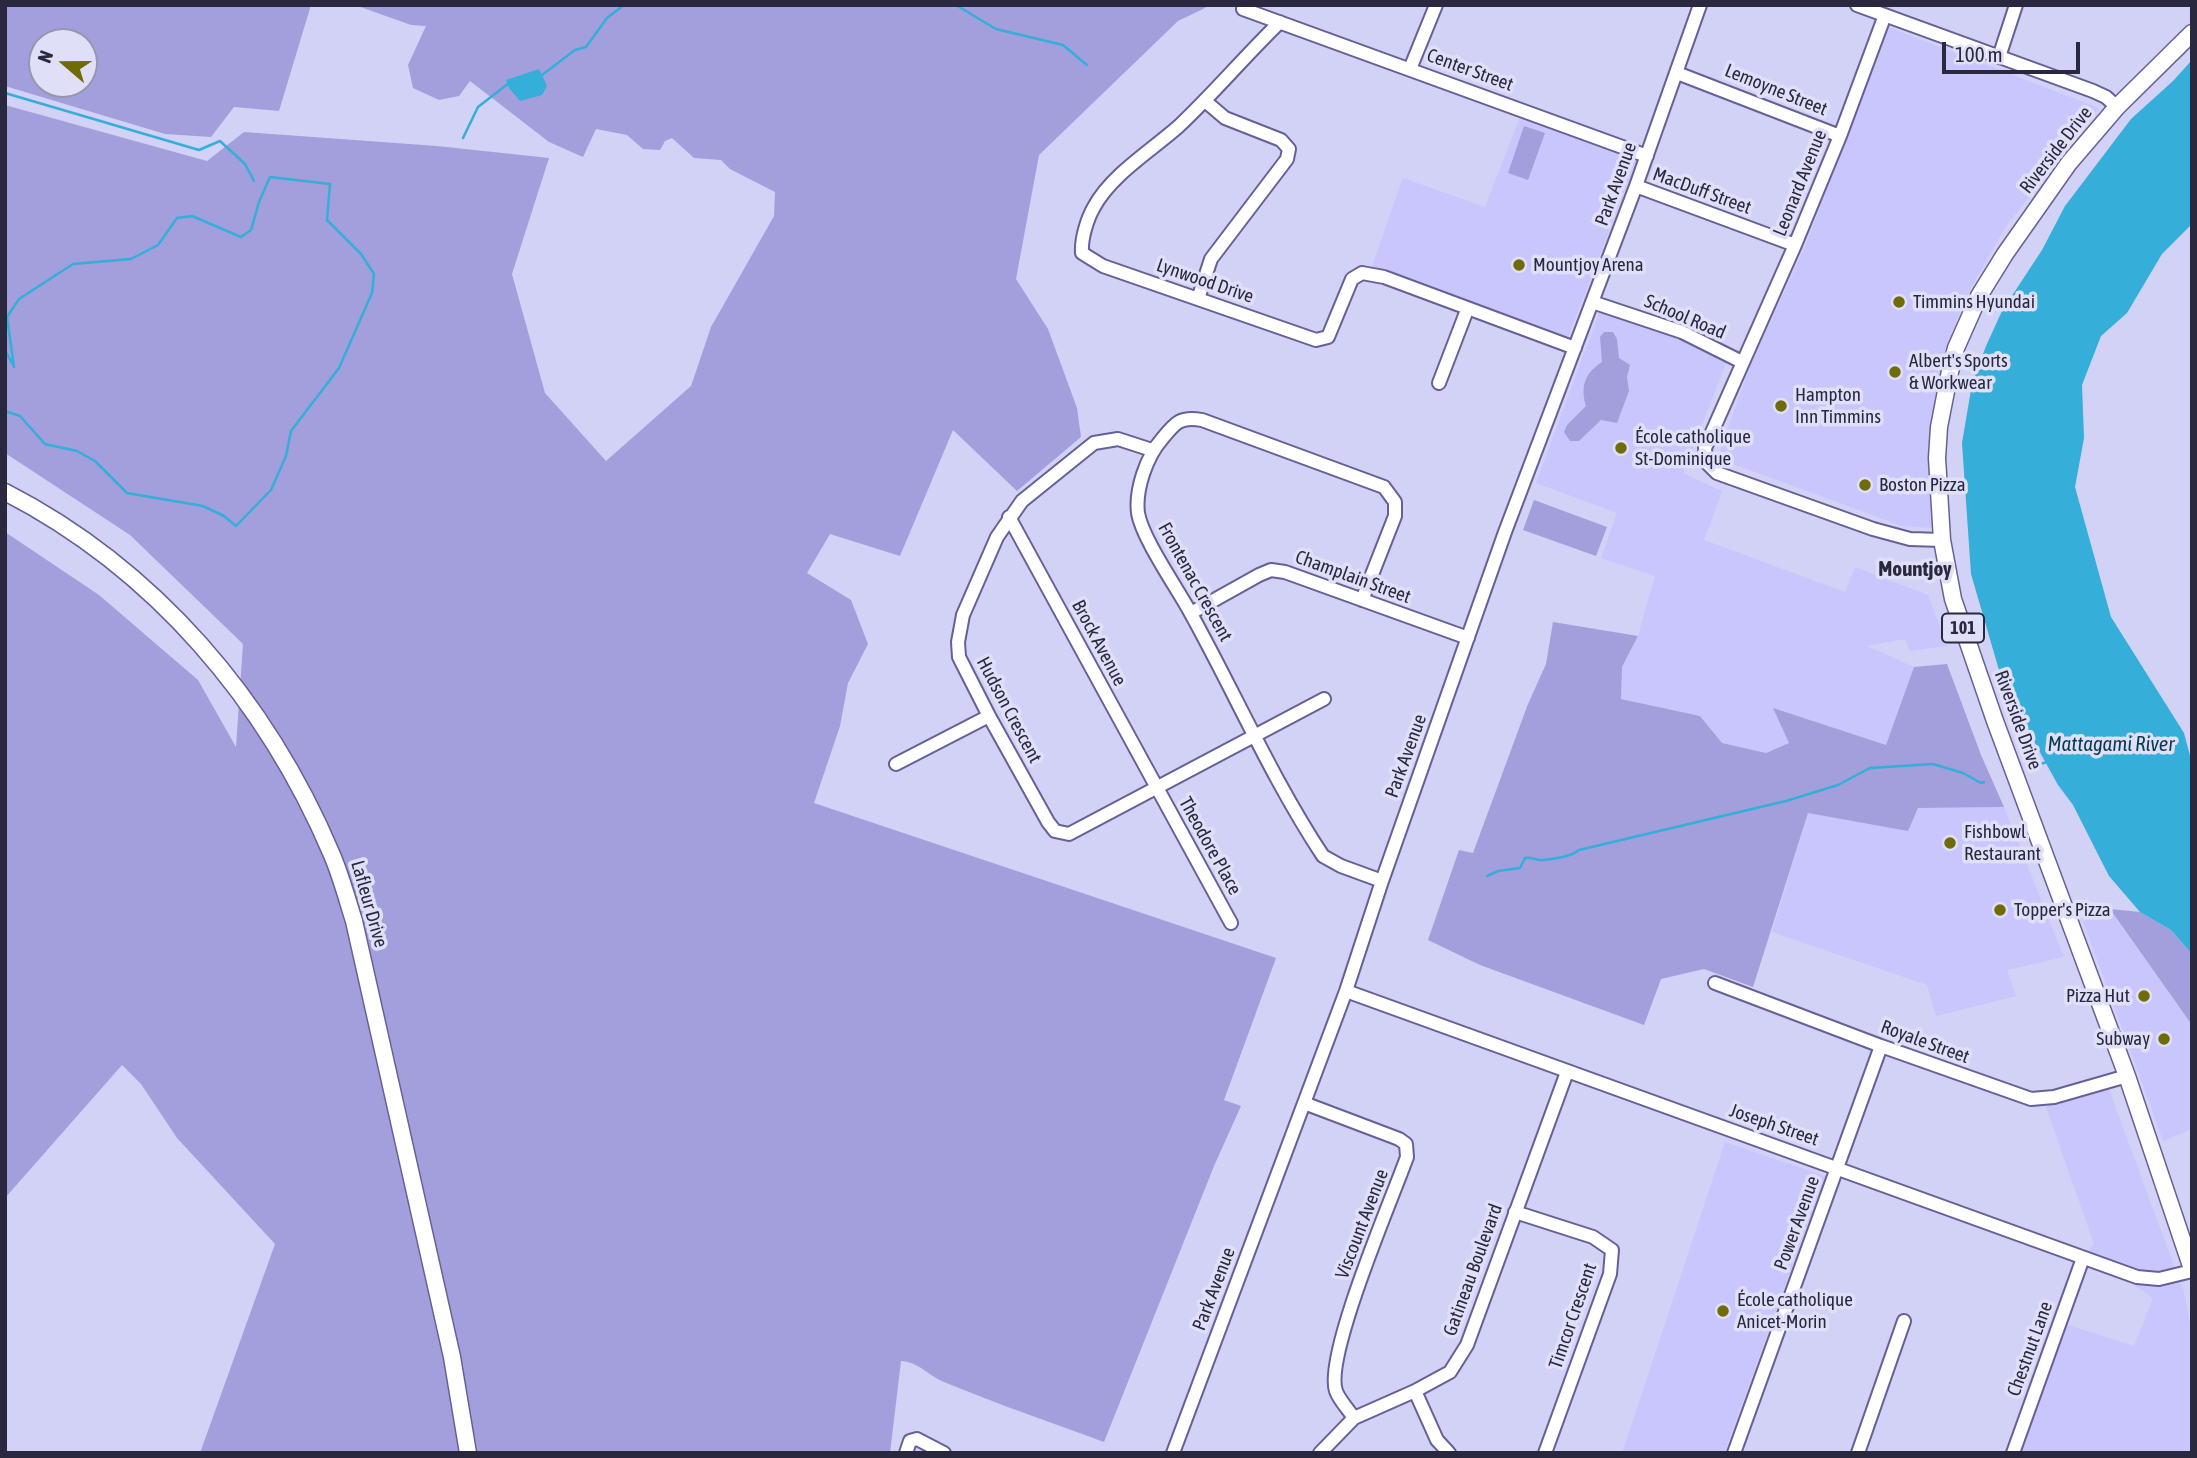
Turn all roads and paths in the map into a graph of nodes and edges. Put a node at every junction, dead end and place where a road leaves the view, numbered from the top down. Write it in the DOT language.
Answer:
graph roads {
  1 [pos="1436,5"];
  2 [pos="1700,5"];
  3 [pos="1857,5"];
  4 [pos="2017,5"];
  5 [pos="1243,9"];
  6 [pos="1885,15"];
  7 [pos="1280,22"];
  8 [pos="2192,33"];
  9 [pos="1999,57"];
  10 [pos="1410,69"];
  11 [pos="1677,73"];
  12 [pos="1205,101"];
  13 [pos="2117,107"];
  14 [pos="1840,136"];
  15 [pos="1647,156"];
  16 [pos="1636,186"];
  17 [pos="1795,245"];
  18 [pos="1198,299"];
  19 [pos="1592,302"];
  20 [pos="1467,310"];
  21 [pos="1575,348"];
  22 [pos="1742,362"];
  23 [pos="1439,383"];
  24 [pos="1152,450"];
  25 [pos="5,492"];
  26 [pos="1009,517"];
  27 [pos="1942,540"];
  28 [pos="1362,600"];
  29 [pos="1191,613"];
  30 [pos="1468,638"];
  31 [pos="1324,699"];
  32 [pos="989,716"];
  33 [pos="1254,735"];
  34 [pos="897,764"];
  35 [pos="1155,787"];
  36 [pos="1382,881"];
  37 [pos="1231,923"];
  38 [pos="1715,983"];
  39 [pos="1346,990"];
  40 [pos="1881,1046"];
  41 [pos="1567,1072"];
  42 [pos="2127,1076"];
  43 [pos="1304,1103"];
  44 [pos="1837,1168"];
  45 [pos="1515,1212"];
  46 [pos="2083,1258"];
  47 [pos="2192,1270"];
  48 [pos="1904,1321"];
  49 [pos="1415,1391"];
  50 [pos="1354,1418"];
  51 [pos="468,1453"];
  52 [pos="905,1453"];
  53 [pos="944,1453"];
  54 [pos="1173,1453"];
  55 [pos="1320,1453"];
  56 [pos="1449,1453"];
  57 [pos="1545,1453"];
  58 [pos="1734,1453"];
  59 [pos="1858,1453"];
  60 [pos="2012,1453"];
  1 -- 10 [label="street"];
  2 -- 11 [label="street, Park Avenue"];
  3 -- 6 [label="street"];
  4 -- 9 [label="street"];
  5 -- 7 [label="street, Center Street"];
  6 -- 9 [label="street"];
  6 -- 14 [label="street, Leonard Avenue"];
  7 -- 10 [label="street, Center Street"];
  7 -- 12 [label="street, Lynwood Drive"];
  8 -- 13 [label="main road, Riverside Drive / 101"];
  9 -- 13 [label="street"];
  10 -- 15 [label="street, Center Street"];
  11 -- 14 [label="street, Lemoyne Street"];
  11 -- 15 [label="street, Park Avenue"];
  12 -- 18 [label="street"];
  12 -- 18 [label="street, Lynwood Drive"];
  13 -- 27 [label="main road, Riverside Drive / 101"];
  14 -- 17 [label="street, Leonard Avenue"];
  15 -- 16 [label="street, Park Avenue"];
  16 -- 17 [label="street, MacDuff Street"];
  16 -- 19 [label="street, Park Avenue"];
  17 -- 22 [label="street, Leonard Avenue"];
  18 -- 20 [label="street, Lynwood Drive"];
  19 -- 21 [label="street, Park Avenue"];
  19 -- 22 [label="street, School Road"];
  20 -- 21 [label="street, Lynwood Drive"];
  20 -- 23 [label="street"];
  21 -- 30 [label="street, Park Avenue"];
  22 -- 27 [label="street, School Road"];
  24 -- 26 [label="street, Hudson Crescent"];
  24 -- 28 [label="street, Frontenac Crescent"];
  24 -- 29 [label="street, Frontenac Crescent"];
  25 -- 51 [label="main road, Lafleur Drive"];
  26 -- 32 [label="street, Hudson Crescent"];
  26 -- 35 [label="street, Brock Avenue"];
  27 -- 42 [label="main road, Riverside Drive / 101"];
  28 -- 29 [label="street, Champlain Street"];
  28 -- 30 [label="street, Champlain Street"];
  29 -- 33 [label="street, Frontenac Crescent"];
  30 -- 36 [label="street, Park Avenue"];
  31 -- 33 [label="street, Hudson Crescent"];
  32 -- 34 [label="street"];
  32 -- 35 [label="street, Hudson Crescent"];
  33 -- 35 [label="street, Hudson Crescent"];
  33 -- 36 [label="street, Frontenac Crescent"];
  35 -- 37 [label="street, Theodore Place"];
  36 -- 39 [label="street, Park Avenue"];
  38 -- 40 [label="street, Royale Street"];
  39 -- 41 [label="street, Joseph Street"];
  39 -- 43 [label="street, Park Avenue"];
  40 -- 42 [label="street, Royale Street"];
  40 -- 44 [label="street, Power Avenue"];
  41 -- 44 [label="street, Joseph Street"];
  41 -- 45 [label="street, Gatineau Boulevard"];
  42 -- 47 [label="main road, Riverside Drive / 101"];
  43 -- 50 [label="street, Viscount Avenue"];
  43 -- 54 [label="street, Park Avenue"];
  44 -- 46 [label="street, Joseph Street"];
  44 -- 58 [label="street, Power Avenue"];
  45 -- 49 [label="street, Gatineau Boulevard"];
  45 -- 57 [label="street, Timcor Crescent"];
  46 -- 47 [label="street, Joseph Street"];
  46 -- 60 [label="street, Chestnut Lane"];
  48 -- 59 [label="street"];
  49 -- 50 [label="street, Gatineau Boulevard"];
  49 -- 56 [label="street"];
  50 -- 55 [label="street, Gatineau Boulevard"];
  52 -- 53 [label="street"];
}
